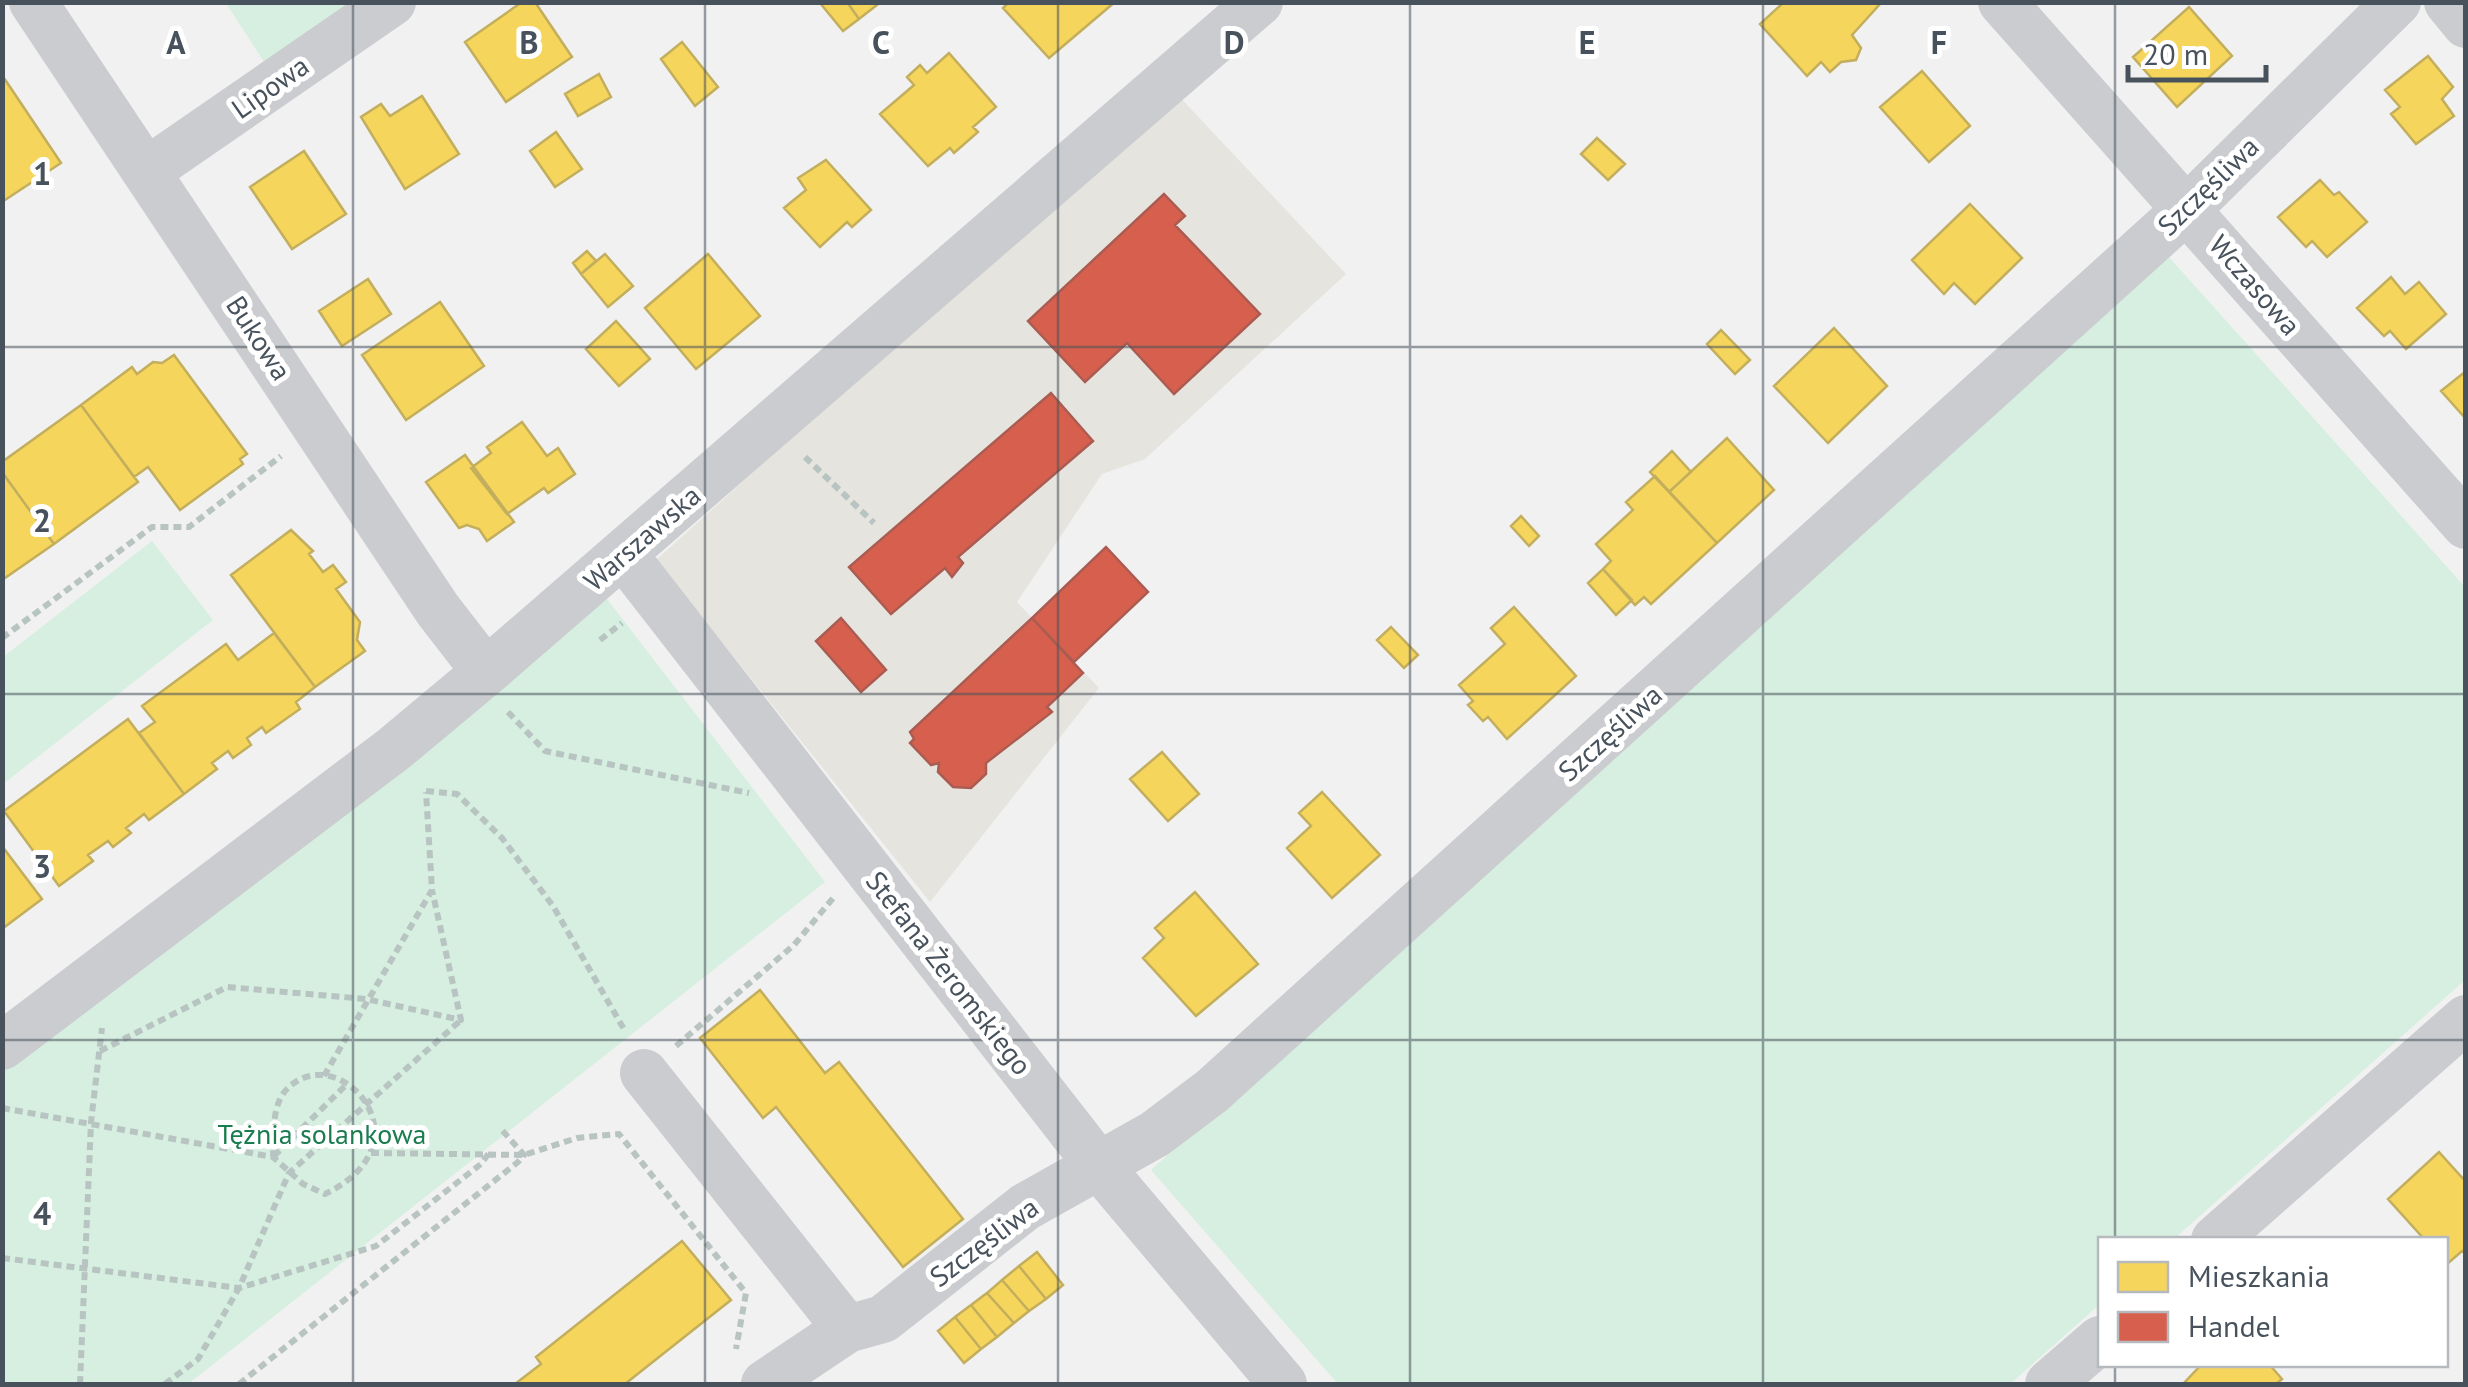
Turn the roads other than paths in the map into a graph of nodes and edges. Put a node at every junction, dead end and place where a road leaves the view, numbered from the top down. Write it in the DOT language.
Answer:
graph roads {
  1 [pos="33,2"];
  2 [pos="392,2"];
  3 [pos="1258,2"];
  4 [pos="2002,2"];
  5 [pos="2396,2"];
  6 [pos="2448,2"];
  7 [pos="2466,24"];
  8 [pos="148,171"];
  9 [pos="2188,208"];
  10 [pos="2466,525"];
  11 [pos="623,554"];
  12 [pos="497,692"];
  13 [pos="2458,1041"];
  14 [pos="2,1046"];
  15 [pos="644,1073"];
  16 [pos="1099,1166"];
  17 [pos="2218,1237"];
  18 [pos="847,1330"];
  19 [pos="2098,1342"];
  20 [pos="750,1372"];
  21 [pos="1283,1384"];
  22 [pos="2049,1384"];
  1 -- 8 [label="street, Bukowa"];
  2 -- 8 [label="street, Lipowa"];
  3 -- 11 [label="street, Warszawska"];
  4 -- 9 [label="street, Wczasowa"];
  5 -- 9 [label="street, Szczęśliwa"];
  6 -- 7 [label="street"];
  8 -- 12 [label="street, Bukowa"];
  9 -- 10 [label="street, Wczasowa"];
  9 -- 16 [label="street, Szczęśliwa"];
  11 -- 12 [label="street, Warszawska"];
  11 -- 16 [label="street, Stefana Żeromskiego"];
  12 -- 14 [label="street, Warszawska"];
  13 -- 17 [label="street"];
  15 -- 18 [label="street"];
  16 -- 18 [label="street, Szczęśliwa"];
  16 -- 21 [label="street, Stefana Żeromskiego"];
  18 -- 20 [label="street, Szczęśliwa"];
  19 -- 22 [label="street"];
}
